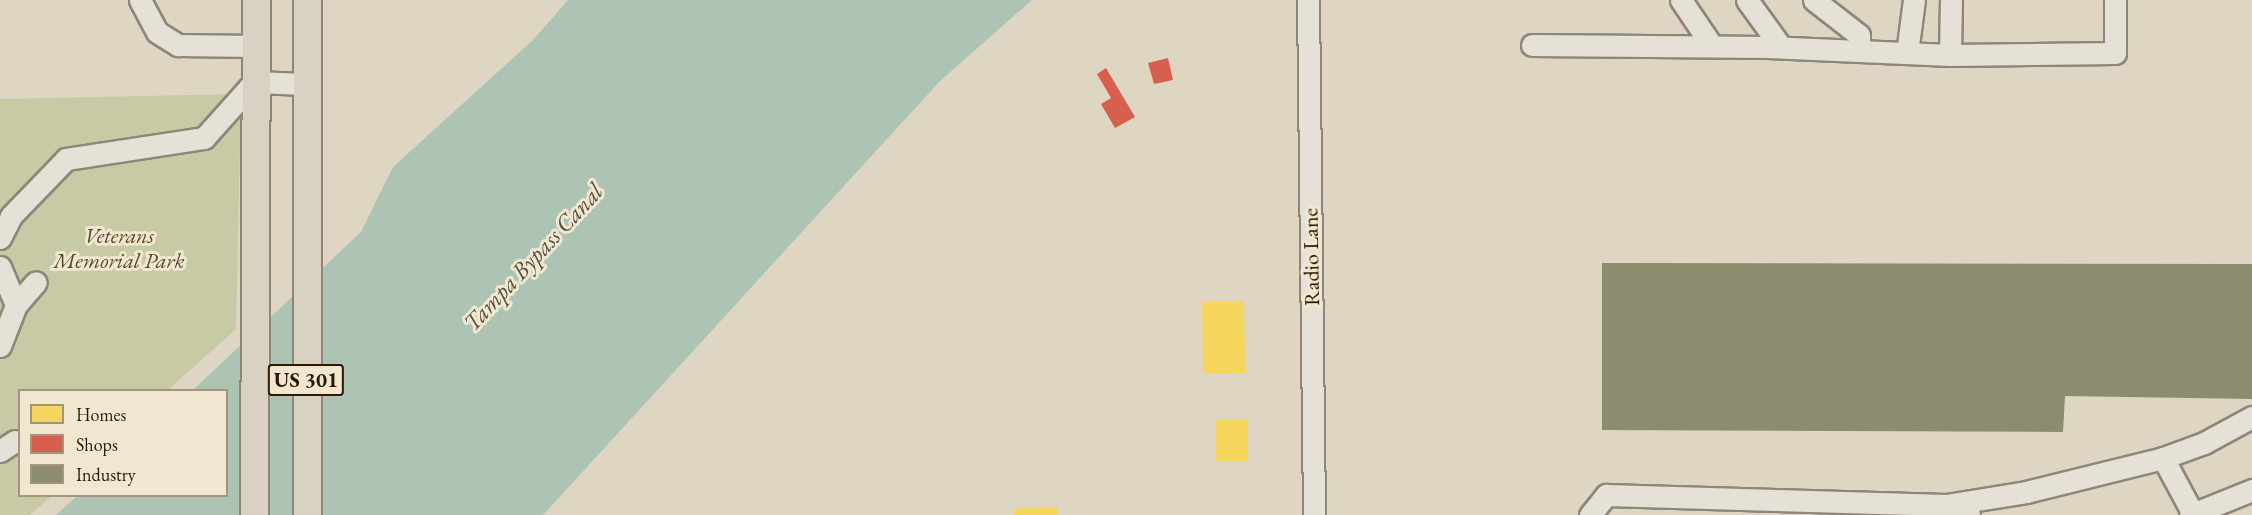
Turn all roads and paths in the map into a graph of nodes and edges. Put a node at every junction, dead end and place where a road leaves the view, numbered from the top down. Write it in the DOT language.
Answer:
graph roads {
  1 [pos="140,0"];
  2 [pos="256,0"];
  3 [pos="307,0"];
  4 [pos="1308,0"];
  5 [pos="1681,0"];
  6 [pos="1748,0"];
  7 [pos="1814,0"];
  8 [pos="1914,0"];
  9 [pos="1951,0"];
  10 [pos="2115,0"];
  11 [pos="1532,45"];
  12 [pos="255,46"];
  13 [pos="1712,46"];
  14 [pos="1781,47"];
  15 [pos="1859,51"];
  16 [pos="1907,53"];
  17 [pos="1950,55"];
  18 [pos="254,82"];
  19 [pos="306,84"];
  20 [pos="0,238"];
  21 [pos="0,267"];
  22 [pos="36,282"];
  23 [pos="16,305"];
  24 [pos="0,346"];
  25 [pos="2252,417"];
  26 [pos="2163,458"];
  27 [pos="2252,490"];
  28 [pos="1946,510"];
  29 [pos="2192,514"];
  30 [pos="254,515"];
  31 [pos="306,515"];
  32 [pos="1314,515"];
  33 [pos="1590,515"];
  34 [pos="1969,515"];
  1 -- 12 [label="street"];
  2 -- 12 [label="main road, US 301"];
  3 -- 19 [label="main road, US 301"];
  4 -- 32 [label="street, Radio Lane"];
  5 -- 13 [label="street"];
  6 -- 14 [label="street"];
  7 -- 15 [label="street"];
  8 -- 16 [label="street"];
  9 -- 17 [label="street"];
  10 -- 17 [label="street"];
  11 -- 13 [label="street"];
  12 -- 18 [label="main road, US 301"];
  13 -- 14 [label="street"];
  14 -- 15 [label="street"];
  15 -- 16 [label="street"];
  16 -- 17 [label="street"];
  18 -- 19 [label="street"];
  18 -- 20 [label="street"];
  18 -- 30 [label="main road, US 301"];
  19 -- 31 [label="main road, US 301"];
  21 -- 23 [label="street"];
  22 -- 23 [label="street"];
  23 -- 24 [label="street"];
  25 -- 26 [label="street"];
  26 -- 28 [label="street"];
  26 -- 29 [label="street"];
  27 -- 29 [label="street"];
  28 -- 33 [label="street"];
  28 -- 34 [label="street"];
}
